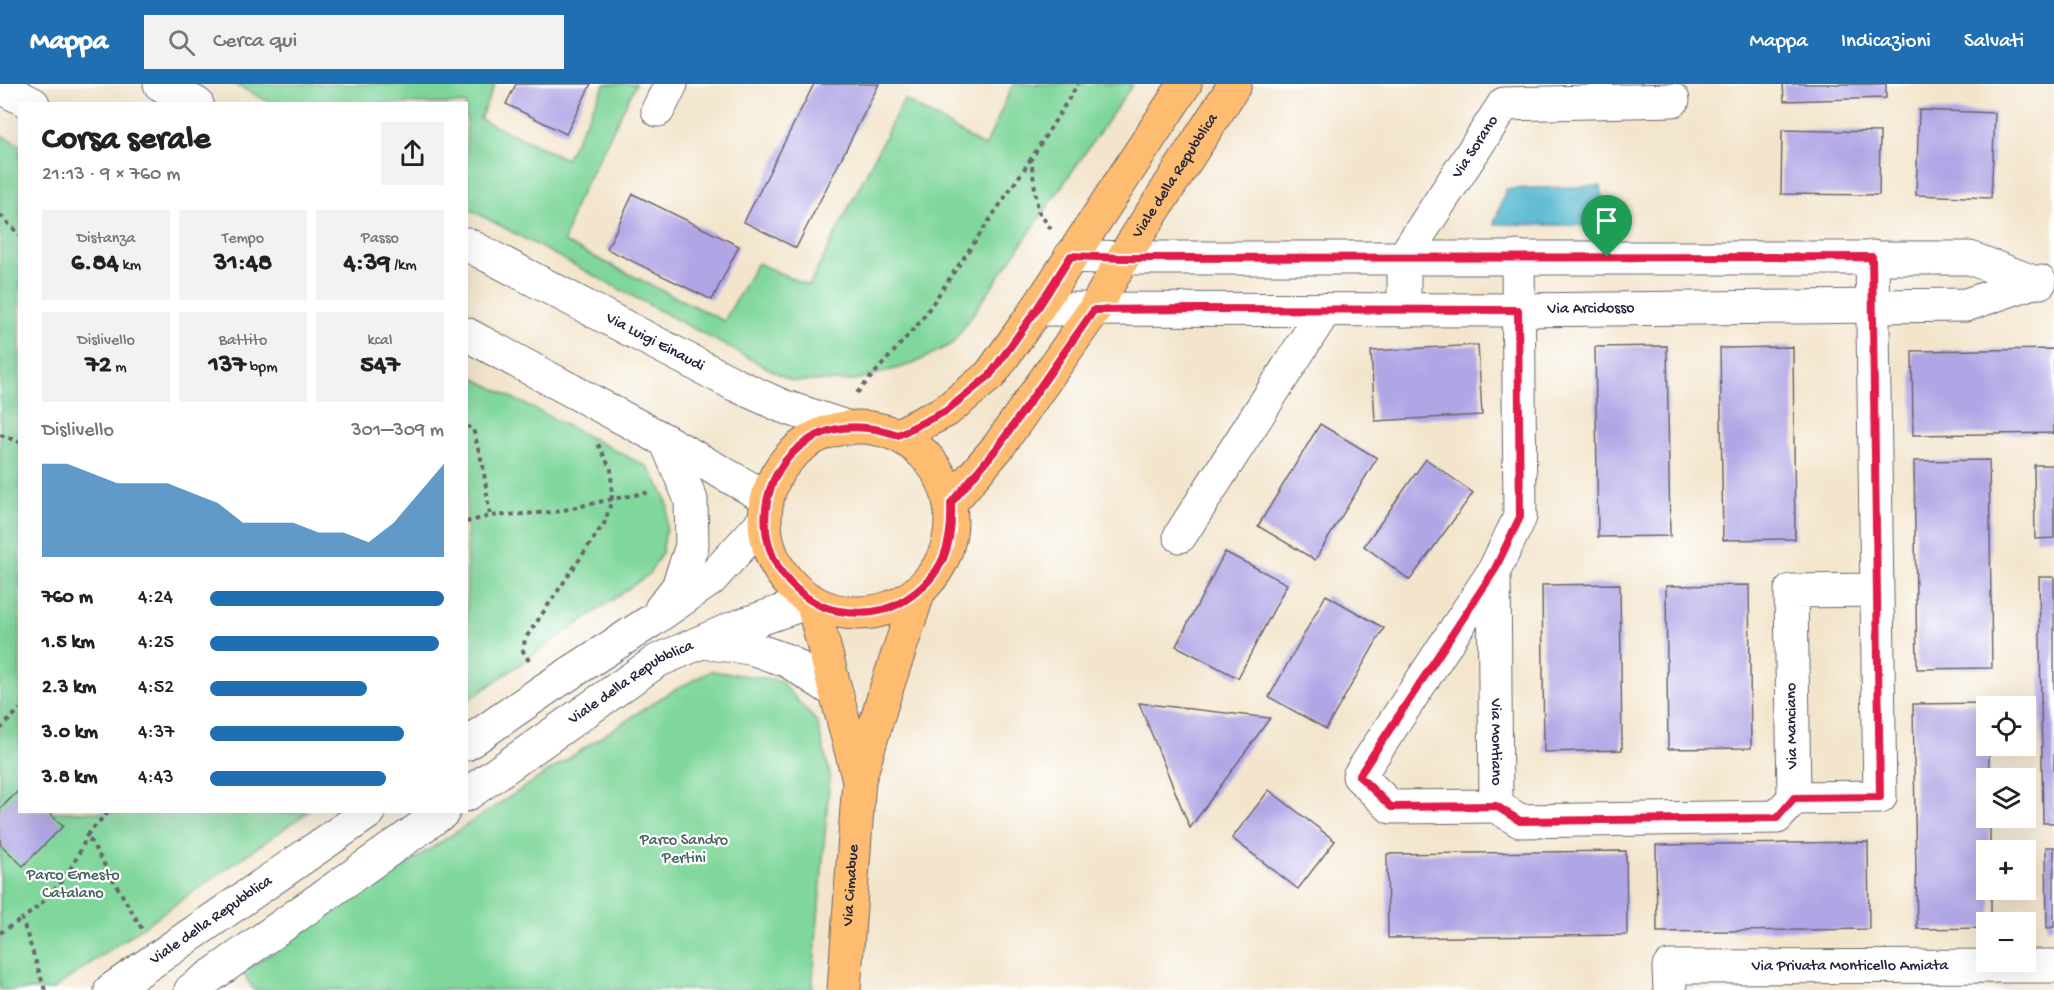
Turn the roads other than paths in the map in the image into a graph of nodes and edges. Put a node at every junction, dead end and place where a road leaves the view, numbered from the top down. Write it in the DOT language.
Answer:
graph roads {
  1 [pos="160,84"];
  2 [pos="1185,84"];
  3 [pos="1235,84"];
  4 [pos="1673,100"];
  5 [pos="193,102"];
  6 [pos="1063,244"];
  7 [pos="468,245"];
  8 [pos="1404,257"];
  9 [pos="1518,257"];
  10 [pos="1872,257"];
  11 [pos="1123,258"];
  12 [pos="2043,282"];
  13 [pos="1873,305"];
  14 [pos="1037,309"];
  15 [pos="1094,310"];
  16 [pos="1325,310"];
  17 [pos="1404,310"];
  18 [pos="1518,310"];
  19 [pos="468,335"];
  20 [pos="849,428"];
  21 [pos="898,435"];
  22 [pos="666,441"];
  23 [pos="951,503"];
  24 [pos="765,509"];
  25 [pos="1180,536"];
  26 [pos="1494,571"];
  27 [pos="1877,590"];
  28 [pos="919,591"];
  29 [pos="812,602"];
  30 [pos="651,621"];
  31 [pos="701,641"];
  32 [pos="836,692"];
  33 [pos="468,743"];
  34 [pos="859,780"];
  35 [pos="468,794"];
  36 [pos="1794,798"];
  37 [pos="1496,806"];
  38 [pos="368,813"];
  39 [pos="443,813"];
  40 [pos="2054,966"];
  41 [pos="111,990"];
  42 [pos="191,990"];
  43 [pos="844,990"];
  44 [pos="1670,990"];
  1 -- 5 [label="street"];
  2 -- 6 [label="main road"];
  3 -- 11 [label="main road, Viale della Repubblica"];
  4 -- 8 [label="street, Via Sorano"];
  6 -- 11 [label="street, Via Arcidosso"];
  6 -- 14 [label="main road"];
  7 -- 20 [label="street, Via Luigi Einaudi"];
  8 -- 9 [label="street, Via Arcidosso"];
  8 -- 11 [label="street, Via Arcidosso"];
  8 -- 17 [label="street"];
  9 -- 10 [label="street, Via Arcidosso"];
  9 -- 18 [label="street, Via Montiano"];
  10 -- 12 [label="street, Via Arcidosso"];
  10 -- 13 [label="street"];
  11 -- 15 [label="main road, Viale della Repubblica"];
  12 -- 13 [label="street, Via Arcidosso"];
  13 -- 18 [label="street, Via Arcidosso"];
  13 -- 27 [label="street"];
  14 -- 15 [label="street, Via Arcidosso"];
  14 -- 21 [label="main road"];
  15 -- 16 [label="street, Via Arcidosso"];
  15 -- 23 [label="main road, Viale della Repubblica"];
  16 -- 17 [label="street, Via Arcidosso"];
  16 -- 25 [label="street"];
  17 -- 18 [label="street, Via Arcidosso"];
  18 -- 26 [label="street, Via Montiano"];
  19 -- 22 [label="street"];
  20 -- 21 [label="main road"];
  20 -- 24 [label="main road"];
  21 -- 23 [label="main road"];
  22 -- 24 [label="street"];
  22 -- 30 [label="street"];
  23 -- 28 [label="main road"];
  24 -- 29 [label="main road"];
  24 -- 30 [label="street"];
  26 -- 37 [label="street, Via Montiano"];
  26 -- 37 [label="street, Via Montiano"];
  27 -- 36 [label="street, Via Manciano"];
  27 -- 36 [label="street"];
  28 -- 29 [label="main road"];
  28 -- 34 [label="main road, Via Cimabue"];
  29 -- 31 [label="street, Viale della Repubblica"];
  29 -- 32 [label="main road, Via Cimabue"];
  30 -- 33 [label="street"];
  31 -- 32 [label="street"];
  31 -- 35 [label="street, Viale della Repubblica"];
  32 -- 34 [label="main road, Via Cimabue"];
  34 -- 43 [label="main road, Via Cimabue"];
  36 -- 37 [label="street"];
  38 -- 41 [label="street, Viale della Repubblica"];
  39 -- 42 [label="street"];
  40 -- 44 [label="street, Via Privata Monticello Amiata"];
}
